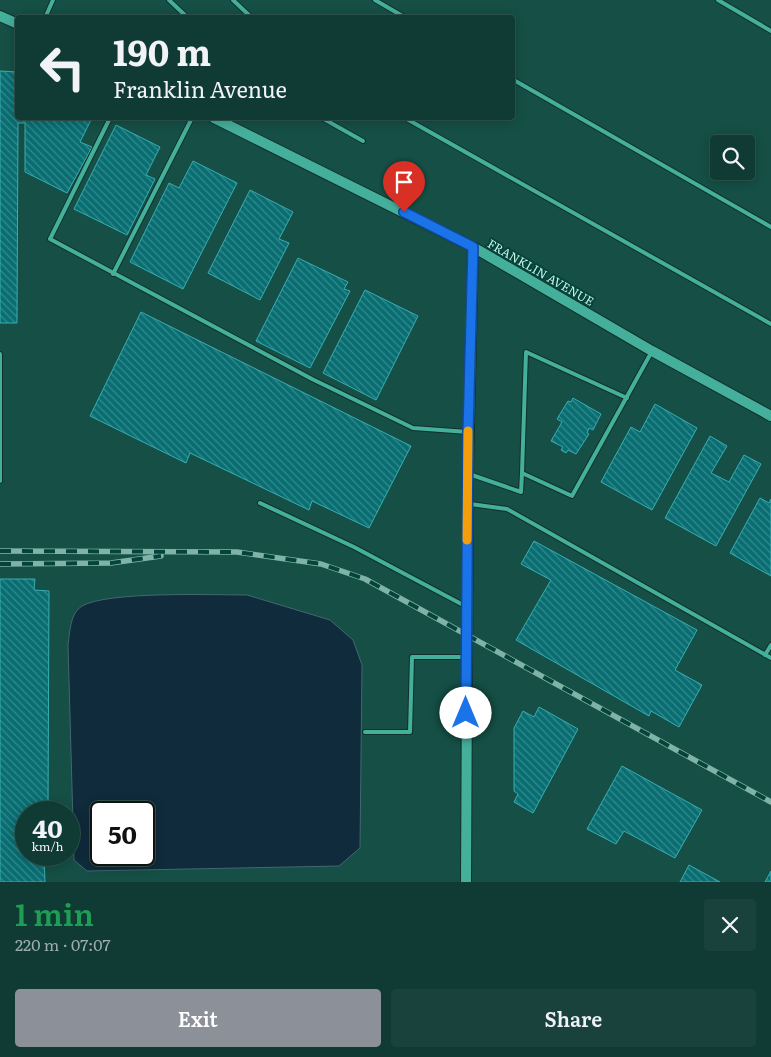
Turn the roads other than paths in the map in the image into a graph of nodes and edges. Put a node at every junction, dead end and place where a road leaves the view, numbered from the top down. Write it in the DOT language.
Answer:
graph roads {
  1 [pos="53,0"];
  2 [pos="169,0"];
  3 [pos="233,0"];
  4 [pos="375,0"];
  5 [pos="718,0"];
  6 [pos="46,15"];
  7 [pos="185,15"];
  8 [pos="249,15"];
  9 [pos="401,15"];
  10 [pos="0,16"];
  11 [pos="15,23"];
  12 [pos="771,30"];
  13 [pos="515,80"];
  14 [pos="109,120"];
  15 [pos="191,120"];
  16 [pos="218,120"];
  17 [pos="325,120"];
  18 [pos="409,120"];
  19 [pos="363,142"];
  20 [pos="771,227"];
  21 [pos="473,247"];
  22 [pos="113,274"];
  23 [pos="771,324"];
  24 [pos="652,351"];
  25 [pos="0,354"];
  26 [pos="627,398"];
  27 [pos="771,416"];
  28 [pos="468,432"];
  29 [pos="468,473"];
  30 [pos="522,473"];
  31 [pos="0,481"];
  32 [pos="260,503"];
  33 [pos="468,504"];
  34 [pos="467,607"];
  35 [pos="771,645"];
  36 [pos="765,655"];
  37 [pos="466,657"];
  38 [pos="771,658"];
  39 [pos="365,732"];
  40 [pos="466,882"];
  1 -- 6 [label="lane"];
  2 -- 7 [label="lane"];
  3 -- 8 [label="lane"];
  4 -- 9 [label="lane"];
  5 -- 12 [label="lane"];
  10 -- 11 [label="main road"];
  13 -- 20 [label="lane"];
  14 -- 22 [label="lane"];
  15 -- 22 [label="lane"];
  16 -- 21 [label="main road, FRANKLIN AVENUE"];
  17 -- 19 [label="lane"];
  18 -- 23 [label="lane"];
  21 -- 24 [label="main road, FRANKLIN AVENUE"];
  21 -- 28 [label="main road"];
  22 -- 28 [label="lane"];
  24 -- 26 [label="lane"];
  24 -- 27 [label="main road, FRANKLIN AVENUE"];
  25 -- 31 [label="lane"];
  26 -- 30 [label="lane"];
  26 -- 30 [label="lane"];
  28 -- 29 [label="main road"];
  29 -- 30 [label="lane"];
  29 -- 33 [label="main road"];
  32 -- 34 [label="lane"];
  33 -- 34 [label="main road"];
  33 -- 36 [label="lane"];
  34 -- 37 [label="main road"];
  35 -- 36 [label="lane"];
  36 -- 38 [label="lane"];
  37 -- 39 [label="lane"];
  37 -- 40 [label="main road"];
}
